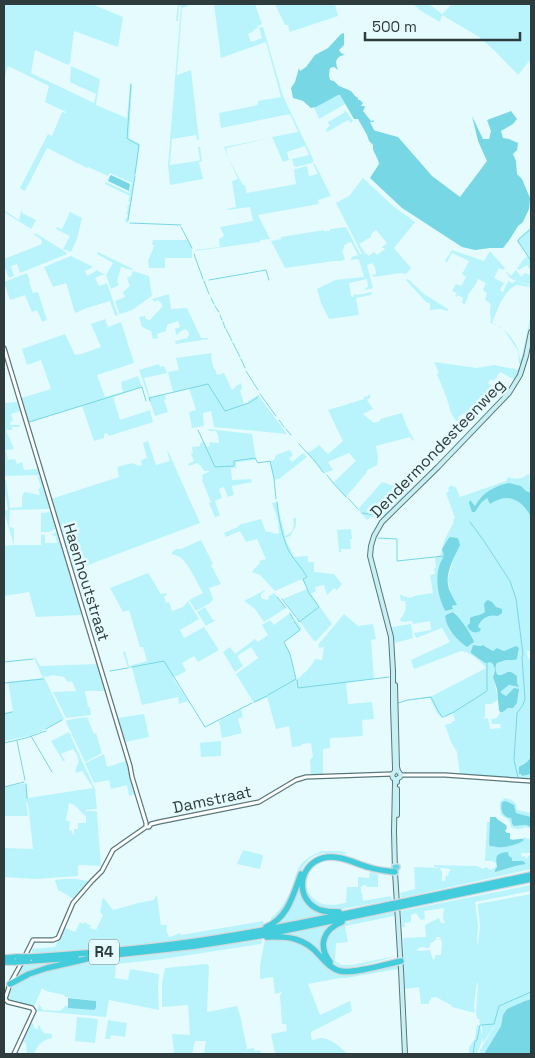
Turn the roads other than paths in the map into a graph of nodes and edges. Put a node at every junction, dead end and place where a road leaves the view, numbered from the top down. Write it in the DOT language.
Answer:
graph roads {
  1 [pos="531,332"];
  2 [pos="4,348"];
  3 [pos="396,773"];
  4 [pos="396,779"];
  5 [pos="531,781"];
  6 [pos="146,825"];
  7 [pos="396,869"];
  8 [pos="531,873"];
  9 [pos="531,880"];
  10 [pos="402,904"];
  11 [pos="362,913"];
  12 [pos="263,932"];
  13 [pos="95,957"];
  14 [pos="4,958"];
  15 [pos="17,959"];
  16 [pos="30,959"];
  17 [pos="400,959"];
  18 [pos="4,962"];
  19 [pos="10,984"];
  20 [pos="14,1054"];
  21 [pos="405,1054"];
  1 -- 3 [label="main road, Dendermondesteenweg"];
  2 -- 6 [label="street, Haenhoutstraat"];
  3 -- 4 [label="main road, Dendermondesteenweg"];
  3 -- 4 [label="main road"];
  3 -- 5 [label="street, Damstraat"];
  3 -- 6 [label="street, Damstraat"];
  4 -- 7 [label="main road"];
  6 -- 19 [label="street"];
  7 -- 11 [label="highway"];
  7 -- 12 [label="highway"];
  7 -- 17 [label="main road"];
  8 -- 10 [label="highway, R4"];
  9 -- 10 [label="highway, R4"];
  10 -- 11 [label="highway, R4, bridge"];
  11 -- 12 [label="highway, R4"];
  11 -- 17 [label="highway"];
  12 -- 13 [label="highway, R4"];
  12 -- 16 [label="highway, R4"];
  12 -- 17 [label="highway"];
  13 -- 16 [label="highway, R4"];
  13 -- 19 [label="highway"];
  14 -- 15 [label="highway, R4"];
  15 -- 16 [label="highway, R4, bridge"];
  15 -- 18 [label="highway, R4"];
  17 -- 21 [label="main road"];
  19 -- 20 [label="street"];
}
